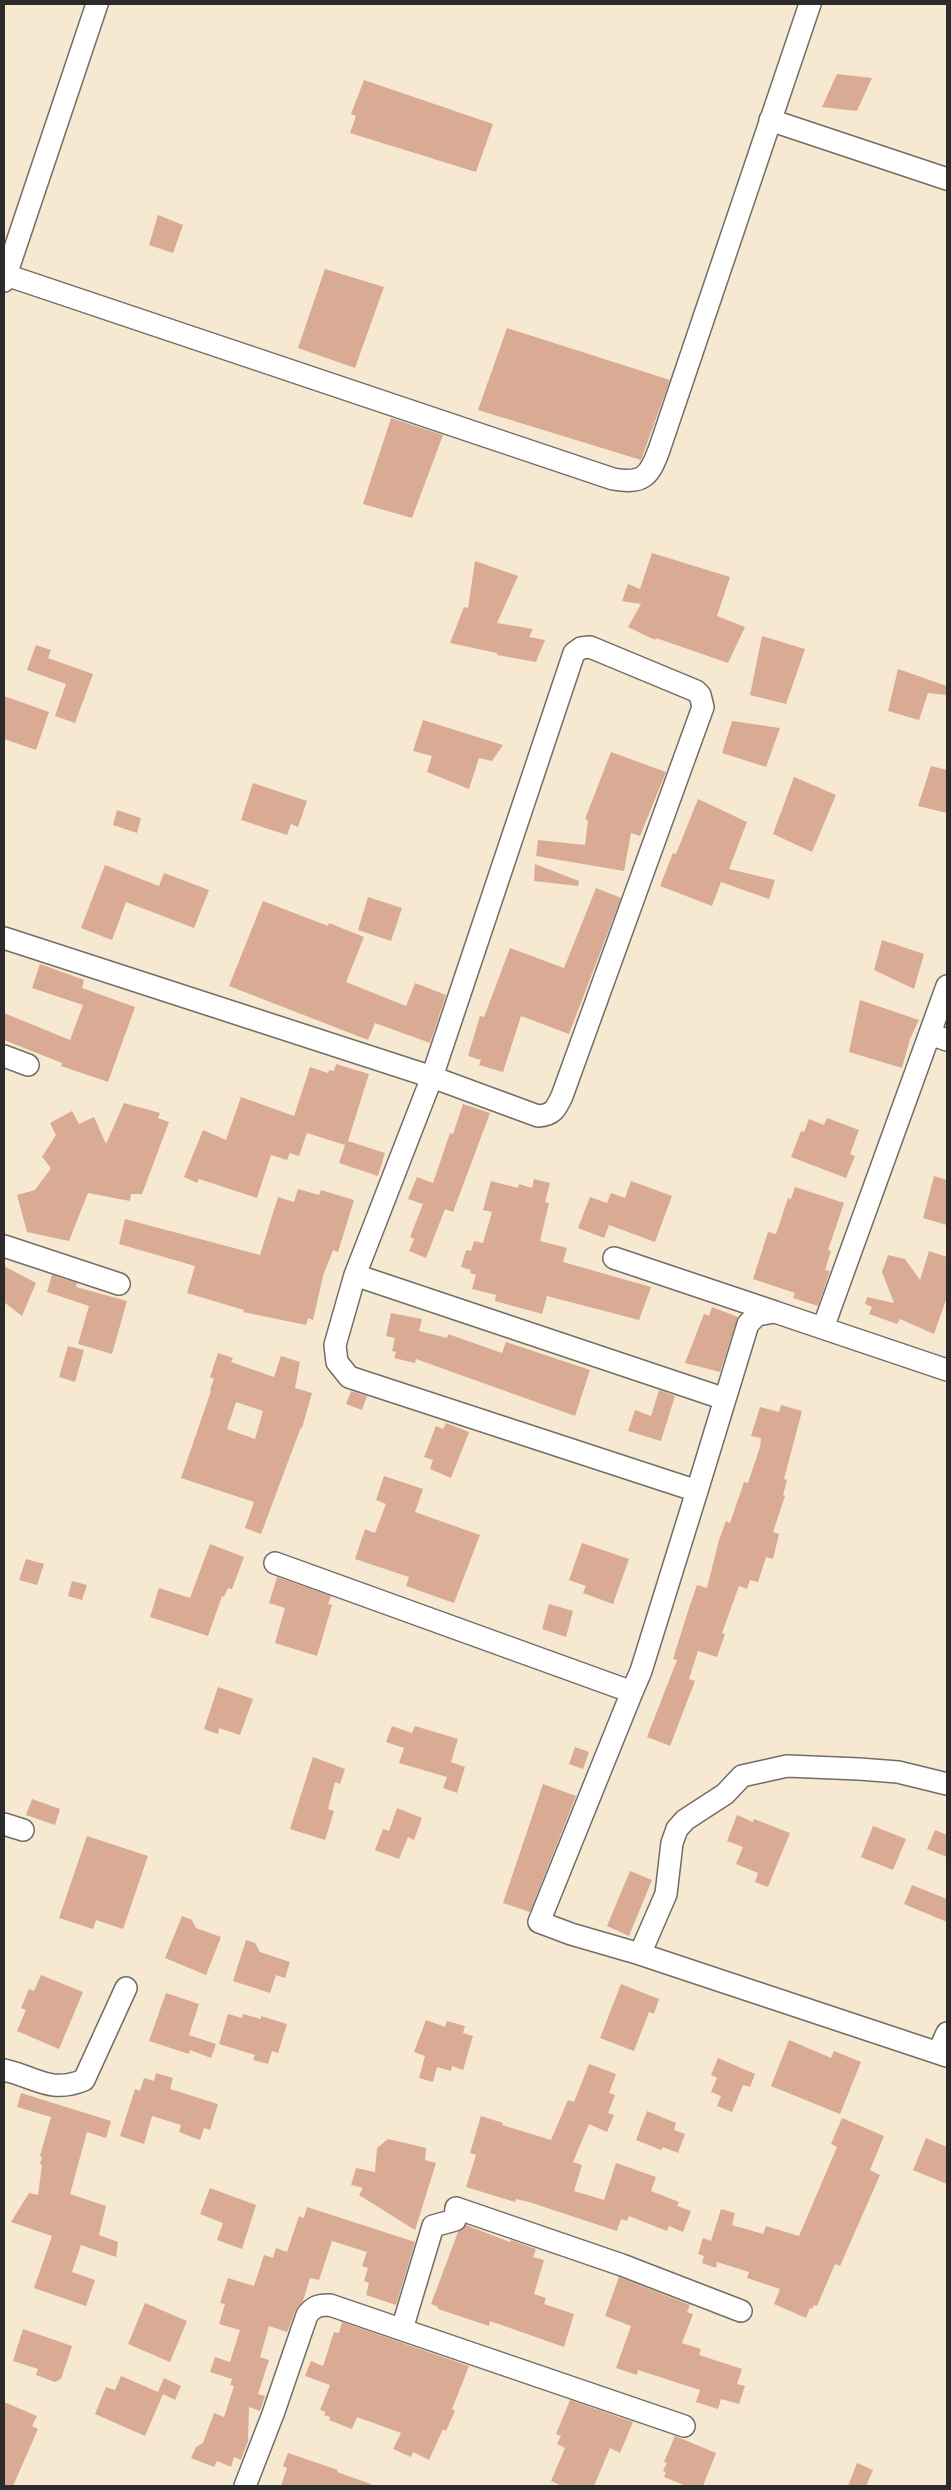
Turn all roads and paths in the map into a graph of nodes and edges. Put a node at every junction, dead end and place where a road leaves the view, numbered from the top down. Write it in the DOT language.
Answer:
graph roads {
  1 [pos="97,4"];
  2 [pos="810,4"];
  3 [pos="770,120"];
  4 [pos="947,179"];
  5 [pos="5,278"];
  6 [pos="4,938"];
  7 [pos="947,986"];
  8 [pos="939,1037"];
  9 [pos="4,1056"];
  10 [pos="28,1065"];
  11 [pos="432,1077"];
  12 [pos="4,1246"];
  13 [pos="614,1258"];
  14 [pos="355,1275"];
  15 [pos="120,1284"];
  16 [pos="775,1312"];
  17 [pos="822,1328"];
  18 [pos="947,1370"];
  19 [pos="725,1399"];
  20 [pos="697,1491"];
  21 [pos="274,1563"];
  22 [pos="632,1692"];
  23 [pos="947,1784"];
  24 [pos="640,1954"];
  25 [pos="126,1988"];
  26 [pos="947,2033"];
  27 [pos="943,2054"];
  28 [pos="4,2070"];
  29 [pos="741,2311"];
  30 [pos="402,2329"];
  31 [pos="684,2426"];
  32 [pos="245,2486"];
  1 -- 5 [label="street"];
  2 -- 3 [label="street"];
  3 -- 4 [label="street"];
  3 -- 5 [label="street"];
  6 -- 11 [label="street"];
  7 -- 8 [label="street"];
  8 -- 17 [label="street"];
  9 -- 10 [label="street"];
  11 -- 11 [label="street"];
  11 -- 14 [label="street"];
  12 -- 15 [label="street"];
  13 -- 16 [label="street"];
  14 -- 19 [label="street"];
  14 -- 20 [label="street"];
  16 -- 17 [label="street"];
  16 -- 19 [label="street"];
  17 -- 18 [label="street"];
  19 -- 20 [label="street"];
  20 -- 22 [label="street"];
  21 -- 22 [label="street"];
  22 -- 24 [label="street"];
  23 -- 24 [label="street"];
  24 -- 27 [label="street"];
  25 -- 28 [label="street"];
  26 -- 27 [label="street"];
  29 -- 30 [label="street"];
  30 -- 31 [label="street"];
  30 -- 32 [label="street"];
}
